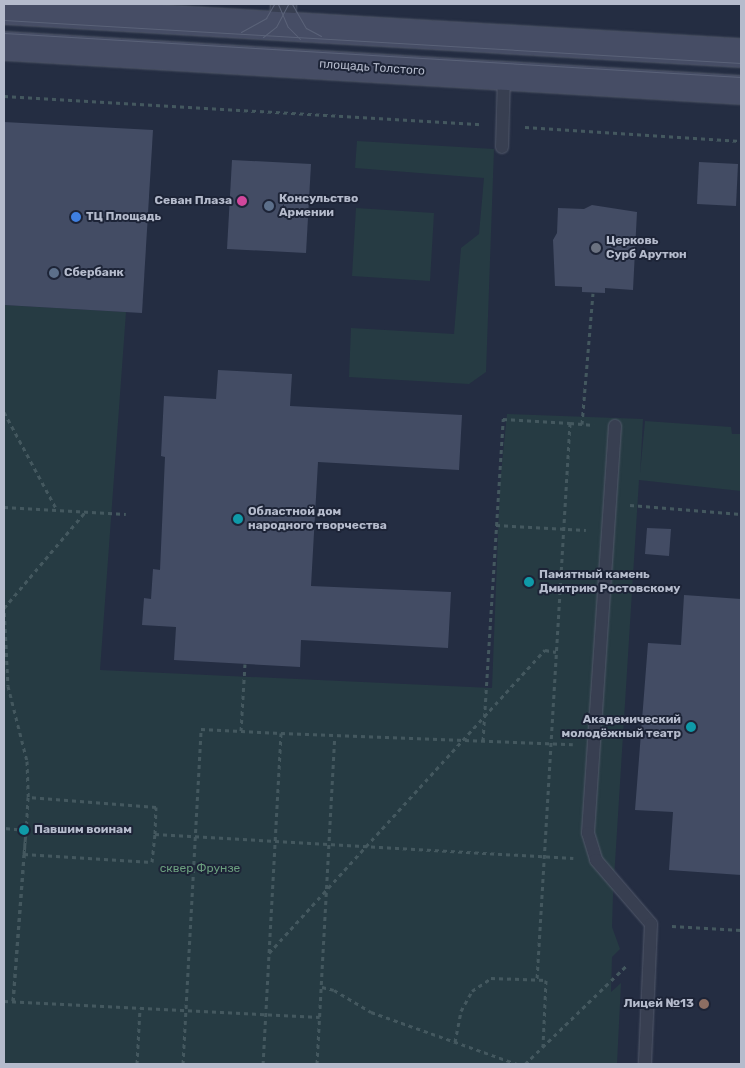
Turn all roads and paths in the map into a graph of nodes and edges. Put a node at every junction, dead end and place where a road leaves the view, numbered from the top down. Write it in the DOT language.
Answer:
graph roads {
  1 [pos="4,10"];
  2 [pos="282,14"];
  3 [pos="4,46"];
  4 [pos="741,53"];
  5 [pos="504,77"];
  6 [pos="741,90"];
  7 [pos="4,96"];
  8 [pos="502,125"];
  9 [pos="741,141"];
  10 [pos="502,147"];
  11 [pos="593,293"];
  12 [pos="4,412"];
  13 [pos="582,424"];
  14 [pos="615,426"];
  15 [pos="610,503"];
  16 [pos="4,507"];
  17 [pos="57,510"];
  18 [pos="85,512"];
  19 [pos="126,514"];
  20 [pos="741,514"];
  21 [pos="496,525"];
  22 [pos="564,529"];
  23 [pos="608,532"];
  24 [pos="4,607"];
  25 [pos="556,652"];
  26 [pos="245,664"];
  27 [pos="485,718"];
  28 [pos="241,731"];
  29 [pos="281,733"];
  30 [pos="335,736"];
  31 [pos="465,740"];
  32 [pos="484,741"];
  33 [pos="551,743"];
  34 [pos="594,745"];
  35 [pos="28,797"];
  36 [pos="4,828"];
  37 [pos="26,830"];
  38 [pos="154,834"];
  39 [pos="195,838"];
  40 [pos="275,842"];
  41 [pos="329,845"];
  42 [pos="366,847"];
  43 [pos="24,854"];
  44 [pos="544,856"];
  45 [pos="596,860"];
  46 [pos="327,890"];
  47 [pos="651,924"];
  48 [pos="741,930"];
  49 [pos="650,942"];
  50 [pos="269,954"];
  51 [pos="537,980"];
  52 [pos="322,987"];
  53 [pos="4,1001"];
  54 [pos="13,1001"];
  55 [pos="140,1008"];
  56 [pos="186,1010"];
  57 [pos="266,1014"];
  58 [pos="320,1017"];
  59 [pos="454,1042"];
  60 [pos="543,1047"];
  61 [pos="137,1064"];
  62 [pos="183,1064"];
  63 [pos="263,1064"];
  64 [pos="317,1064"];
  65 [pos="517,1064"];
  66 [pos="525,1064"];
  67 [pos="645,1064"];
  1 -- 2 [label="main road"];
  2 -- 4 [label="main road"];
  3 -- 5 [label="main road, площадь Толстого"];
  5 -- 6 [label="main road, площадь Толстого"];
  5 -- 8 [label="lane"];
  7 -- 8 [label="path"];
  8 -- 9 [label="path"];
  8 -- 10 [label="lane"];
  11 -- 13 [label="path"];
  12 -- 17 [label="path"];
  14 -- 15 [label="lane"];
  15 -- 20 [label="path"];
  15 -- 23 [label="lane"];
  16 -- 17 [label="path"];
  17 -- 18 [label="path"];
  18 -- 19 [label="path"];
  18 -- 24 [label="path"];
  21 -- 22 [label="path"];
  21 -- 22 [label="path"];
  21 -- 27 [label="path"];
  22 -- 23 [label="path"];
  22 -- 25 [label="path"];
  23 -- 34 [label="lane"];
  24 -- 35 [label="path"];
  25 -- 27 [label="path"];
  25 -- 33 [label="path"];
  26 -- 28 [label="path"];
  27 -- 31 [label="path"];
  27 -- 32 [label="path"];
  28 -- 29 [label="path"];
  28 -- 39 [label="path"];
  29 -- 30 [label="path"];
  29 -- 40 [label="path"];
  30 -- 31 [label="path"];
  30 -- 41 [label="path"];
  31 -- 32 [label="path"];
  31 -- 42 [label="path"];
  32 -- 33 [label="path"];
  33 -- 34 [label="path"];
  33 -- 44 [label="path"];
  34 -- 45 [label="lane"];
  35 -- 37 [label="path"];
  35 -- 38 [label="path"];
  36 -- 37 [label="path"];
  37 -- 43 [label="path"];
  37 -- 54 [label="path"];
  38 -- 39 [label="path"];
  38 -- 43 [label="path"];
  39 -- 40 [label="path"];
  39 -- 56 [label="path"];
  40 -- 41 [label="path"];
  40 -- 50 [label="path"];
  41 -- 42 [label="path"];
  41 -- 46 [label="path"];
  42 -- 44 [label="path"];
  42 -- 46 [label="path"];
  43 -- 54 [label="path"];
  44 -- 45 [label="path"];
  44 -- 51 [label="path"];
  45 -- 47 [label="lane"];
  46 -- 50 [label="path"];
  46 -- 52 [label="path"];
  47 -- 48 [label="path"];
  47 -- 49 [label="lane"];
  49 -- 60 [label="path"];
  49 -- 67 [label="lane"];
  50 -- 57 [label="path"];
  51 -- 59 [label="path"];
  51 -- 60 [label="path"];
  52 -- 58 [label="path"];
  52 -- 59 [label="path"];
  53 -- 54 [label="path"];
  54 -- 55 [label="path"];
  55 -- 56 [label="path"];
  55 -- 61 [label="path"];
  56 -- 57 [label="path"];
  56 -- 62 [label="path"];
  57 -- 58 [label="path"];
  57 -- 63 [label="path"];
  58 -- 64 [label="path"];
  59 -- 65 [label="path"];
  60 -- 66 [label="path"];
}
